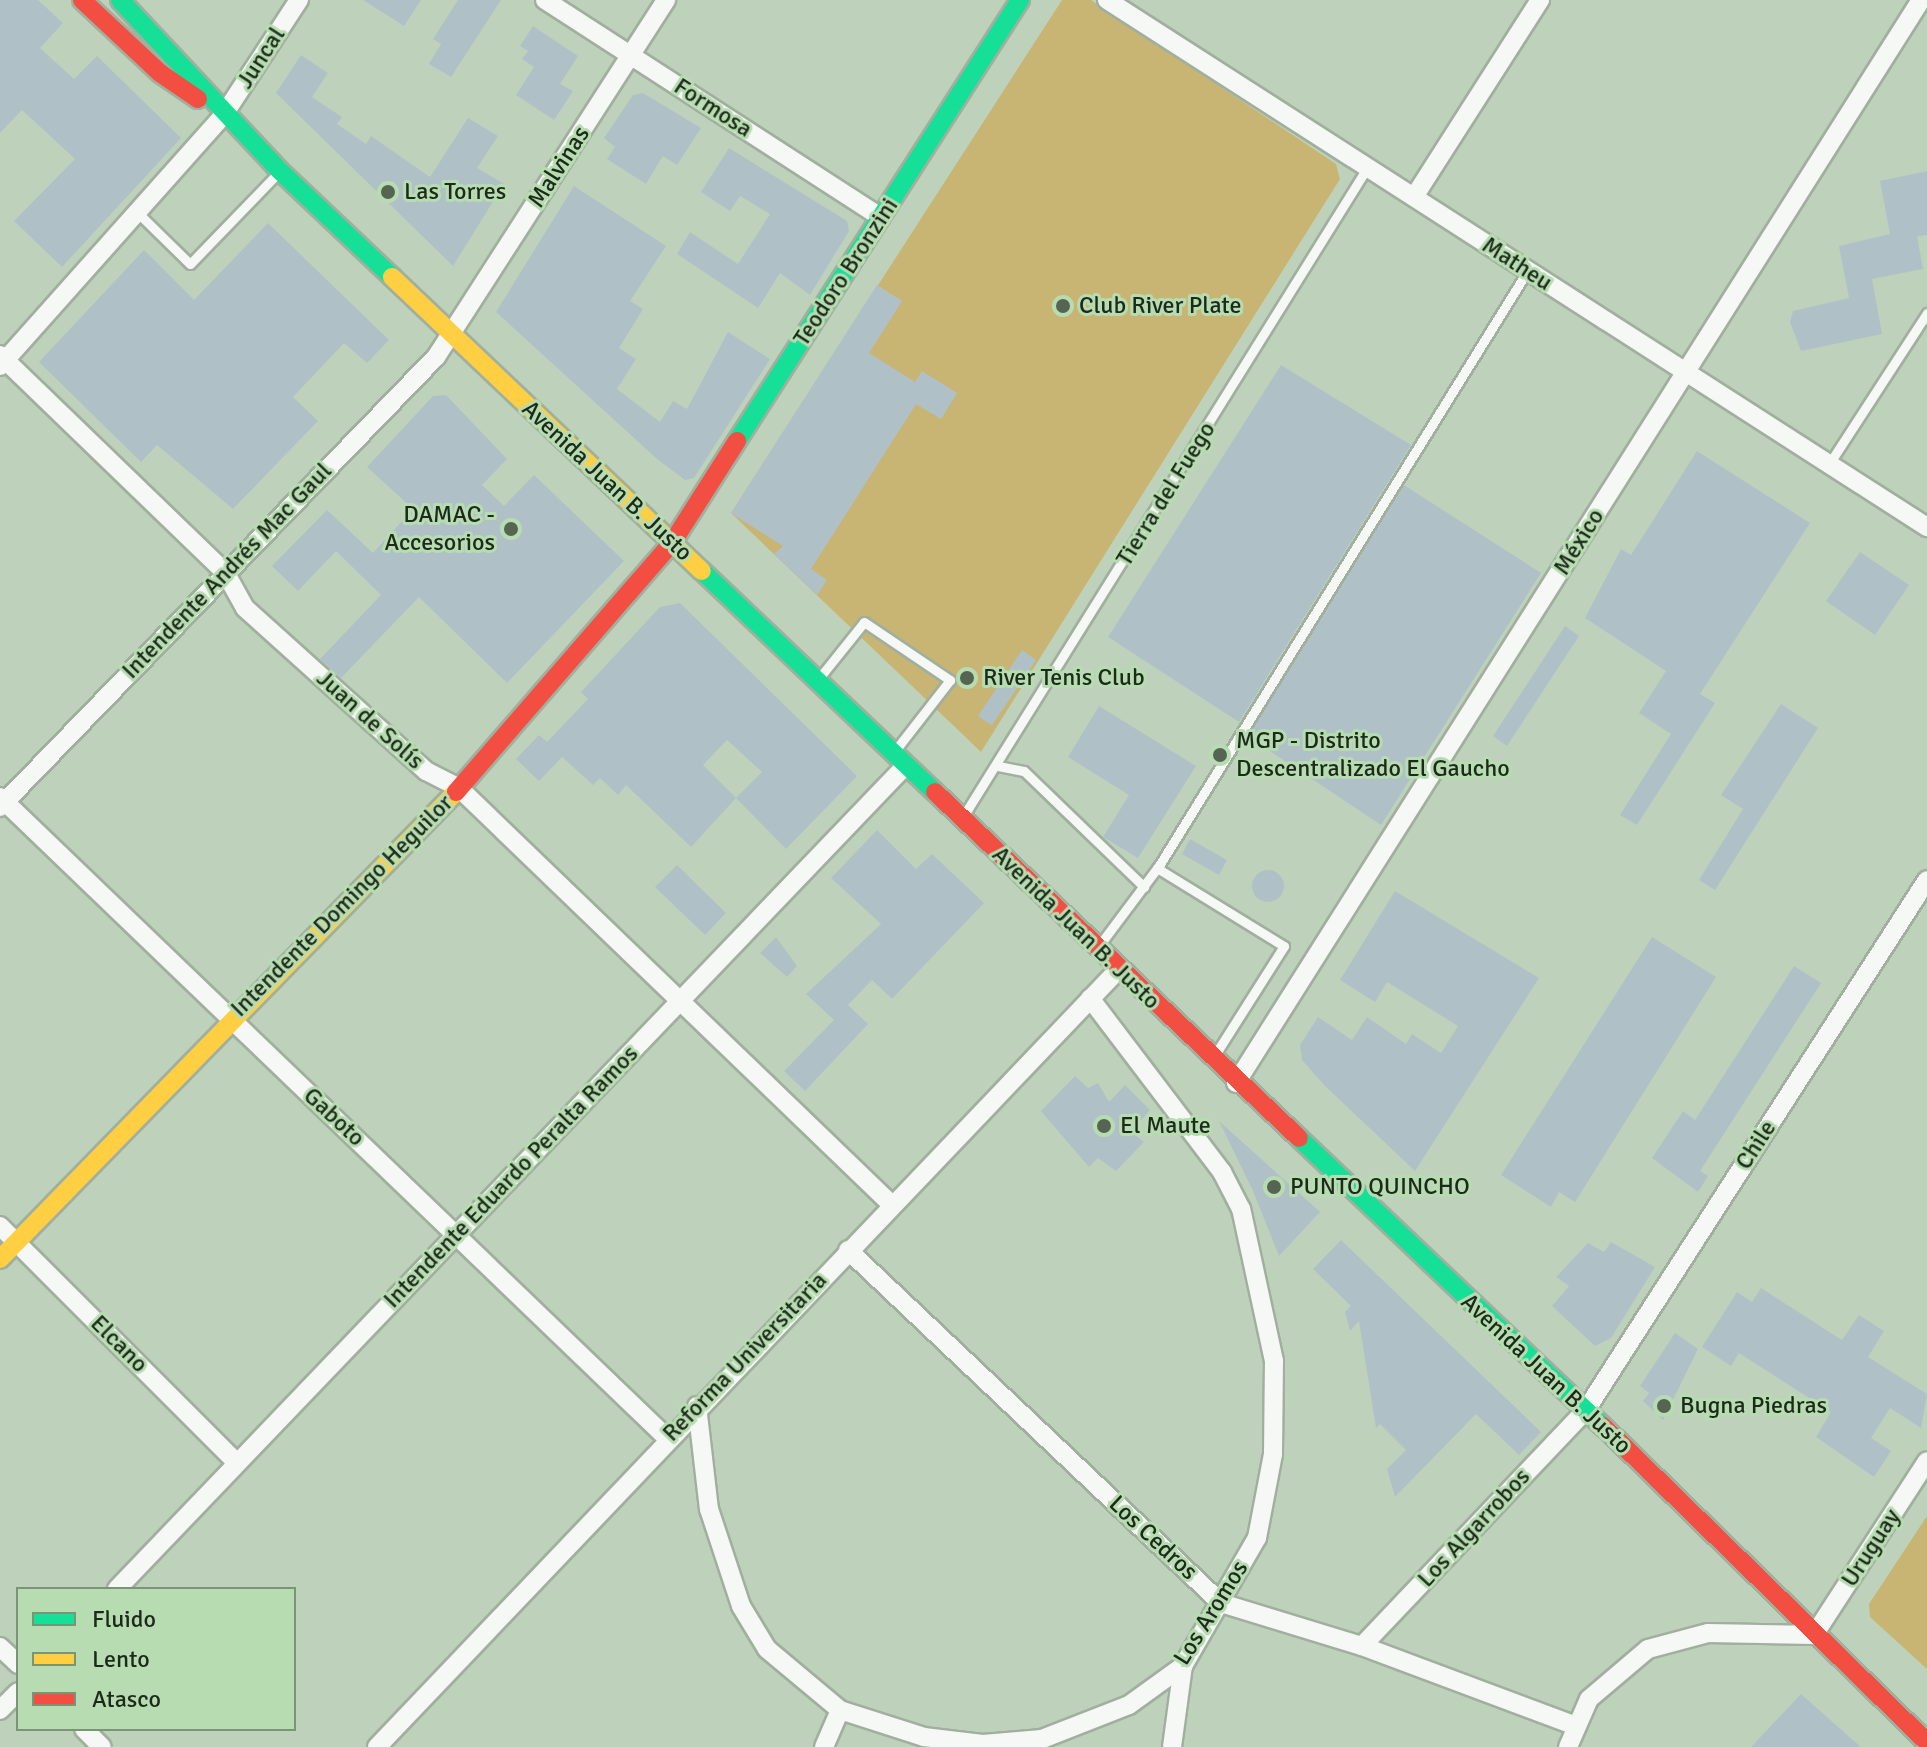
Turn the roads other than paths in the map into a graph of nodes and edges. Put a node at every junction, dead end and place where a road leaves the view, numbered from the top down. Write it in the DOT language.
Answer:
graph roads {
  1 [pos="82,0"];
  2 [pos="120,0"];
  3 [pos="299,0"];
  4 [pos="545,0"];
  5 [pos="666,0"];
  6 [pos="1020,0"];
  7 [pos="1107,0"];
  8 [pos="1540,0"];
  9 [pos="1921,0"];
  10 [pos="631,55"];
  11 [pos="223,116"];
  12 [pos="1367,168"];
  13 [pos="280,171"];
  14 [pos="1414,197"];
  15 [pos="139,214"];
  16 [pos="881,217"];
  17 [pos="1528,270"];
  18 [pos="1927,313"];
  19 [pos="451,334"];
  20 [pos="2,360"];
  21 [pos="1686,372"];
  22 [pos="1829,464"];
  23 [pos="1927,527"];
  24 [pos="672,543"];
  25 [pos="225,572"];
  26 [pos="817,680"];
  27 [pos="898,760"];
  28 [pos="998,766"];
  29 [pos="459,788"];
  30 [pos="2,802"];
  31 [pos="962,818"];
  32 [pos="1157,868"];
  33 [pos="1144,887"];
  34 [pos="1924,890"];
  35 [pos="1096,948"];
  36 [pos="1118,970"];
  37 [pos="1090,998"];
  38 [pos="679,1002"];
  39 [pos="230,1019"];
  40 [pos="1211,1059"];
  41 [pos="1236,1083"];
  42 [pos="891,1204"];
  43 [pos="0,1226"];
  44 [pos="457,1234"];
  45 [pos="16,1242"];
  46 [pos="848,1250"];
  47 [pos="0,1259"];
  48 [pos="697,1406"];
  49 [pos="1586,1410"];
  50 [pos="667,1438"];
  51 [pos="1927,1461"];
  52 [pos="237,1463"];
  53 [pos="119,1587"];
  54 [pos="1221,1603"];
  55 [pos="1814,1635"];
  56 [pos="1362,1646"];
  57 [pos="0,1647"];
  58 [pos="16,1662"];
  59 [pos="1183,1666"];
  60 [pos="16,1694"];
  61 [pos="0,1710"];
  62 [pos="840,1710"];
  63 [pos="1573,1725"];
  64 [pos="86,1731"];
  65 [pos="1927,1742"];
  66 [pos="102,1747"];
  67 [pos="377,1747"];
  68 [pos="824,1747"];
  69 [pos="1172,1747"];
  70 [pos="1568,1747"];
  1 -- 11 [label="main road, Avenida Juan B. Justo"];
  2 -- 11 [label="main road, Avenida Juan B. Justo"];
  3 -- 11 [label="street, Juncal"];
  4 -- 10 [label="street, Formosa"];
  5 -- 10 [label="street, Malvinas"];
  6 -- 16 [label="main road, Teodoro Bronzini"];
  7 -- 12 [label="street, Matheu"];
  8 -- 14 [label="street"];
  9 -- 21 [label="street, México"];
  10 -- 16 [label="street, Formosa"];
  10 -- 19 [label="street, Malvinas"];
  11 -- 13 [label="main road, Avenida Juan B. Justo"];
  11 -- 15 [label="street, Juncal"];
  12 -- 14 [label="street, Matheu"];
  12 -- 28 [label="lane, Tierra del Fuego"];
  13 -- 15 [label="lane"];
  13 -- 19 [label="main road, Avenida Juan B. Justo"];
  14 -- 17 [label="street, Matheu"];
  15 -- 20 [label="street, Juncal"];
  16 -- 24 [label="main road, Teodoro Bronzini"];
  17 -- 21 [label="street, Matheu"];
  17 -- 32 [label="lane"];
  18 -- 22 [label="lane"];
  19 -- 24 [label="main road, Avenida Juan B. Justo"];
  19 -- 25 [label="street, Intendente Andrés Mac Gaul"];
  20 -- 25 [label="street, Juan de Solís"];
  21 -- 22 [label="street, Matheu"];
  21 -- 41 [label="street, México"];
  22 -- 23 [label="street, Matheu"];
  24 -- 26 [label="main road, Avenida Juan B. Justo"];
  24 -- 29 [label="main road, Intendente Domingo Heguilor"];
  25 -- 29 [label="street, Juan de Solís"];
  25 -- 30 [label="street, Intendente Andrés Mac Gaul"];
  26 -- 27 [label="main road, Avenida Juan B. Justo"];
  26 -- 27 [label="lane"];
  27 -- 31 [label="main road, Avenida Juan B. Justo"];
  27 -- 38 [label="street, Intendente Eduardo Peralta Ramos"];
  28 -- 31 [label="lane, Tierra del Fuego"];
  28 -- 33 [label="lane"];
  29 -- 38 [label="street, Juan de Solís"];
  29 -- 39 [label="main road, Intendente Domingo Heguilor"];
  30 -- 39 [label="street, Gaboto"];
  31 -- 35 [label="main road, Avenida Juan B. Justo"];
  32 -- 33 [label="lane"];
  32 -- 40 [label="lane"];
  33 -- 35 [label="lane"];
  34 -- 49 [label="street, Chile"];
  35 -- 36 [label="main road, Avenida Juan B. Justo"];
  36 -- 37 [label="street, Reforma Universitaria"];
  36 -- 40 [label="main road, Avenida Juan B. Justo"];
  37 -- 42 [label="street, Reforma Universitaria"];
  37 -- 54 [label="street, Los Aromos"];
  38 -- 42 [label="street, Juan de Solís"];
  38 -- 44 [label="street, Intendente Eduardo Peralta Ramos"];
  39 -- 44 [label="street, Gaboto"];
  39 -- 45 [label="main road, Intendente Domingo Heguilor"];
  40 -- 41 [label="main road, Avenida Juan B. Justo"];
  41 -- 49 [label="main road, Avenida Juan B. Justo"];
  42 -- 46 [label="street, Reforma Universitaria"];
  43 -- 45 [label="street, Elcano"];
  44 -- 50 [label="street, Gaboto"];
  44 -- 52 [label="street, Intendente Eduardo Peralta Ramos"];
  45 -- 47 [label="main road, Intendente Domingo Heguilor"];
  45 -- 52 [label="street, Elcano"];
  46 -- 48 [label="street, Reforma Universitaria"];
  46 -- 54 [label="street, Los Cedros"];
  48 -- 50 [label="street, Reforma Universitaria"];
  48 -- 62 [label="street, Los Aromos"];
  49 -- 55 [label="main road, Avenida Juan B. Justo"];
  49 -- 56 [label="street, Los Algarrobos"];
  50 -- 67 [label="street, Reforma Universitaria"];
  51 -- 55 [label="street, Uruguay"];
  52 -- 53 [label="street, Intendente Eduardo Peralta Ramos"];
  54 -- 56 [label="street, Los Cedros"];
  54 -- 59 [label="street, Los Aromos"];
  55 -- 63 [label="street"];
  55 -- 65 [label="main road, Avenida Juan B. Justo"];
  56 -- 63 [label="street, Los Cedros"];
  57 -- 58 [label="street"];
  59 -- 62 [label="street, Los Aromos"];
  59 -- 69 [label="street"];
  60 -- 61 [label="street"];
  62 -- 68 [label="street"];
  63 -- 70 [label="street"];
  64 -- 66 [label="street"];
}
